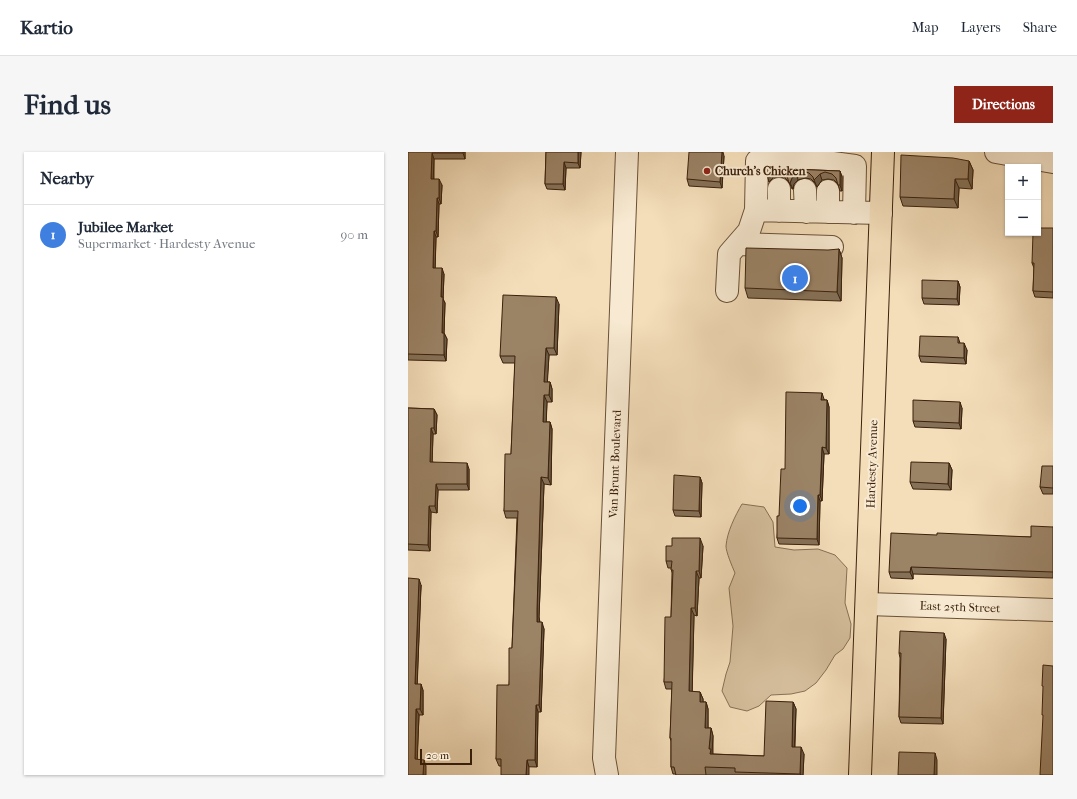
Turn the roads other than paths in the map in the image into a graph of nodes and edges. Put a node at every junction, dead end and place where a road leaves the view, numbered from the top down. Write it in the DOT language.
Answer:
graph roads {
  1 [pos="627,152"];
  2 [pos="996,152"];
  3 [pos="883,161"];
  4 [pos="1053,162"];
  5 [pos="855,166"];
  6 [pos="792,169"];
  7 [pos="828,176"];
  8 [pos="756,210"];
  9 [pos="779,211"];
  10 [pos="806,212"];
  11 [pos="828,212"];
  12 [pos="854,213"];
  13 [pos="881,213"];
  14 [pos="738,244"];
  15 [pos="832,247"];
  16 [pos="726,291"];
  17 [pos="867,604"];
  18 [pos="1053,610"];
  19 [pos="604,769"];
  20 [pos="860,775"];
  1 -- 19 [label="street, Van Brunt Boulevard"];
  2 -- 4 [label="street"];
  3 -- 5 [label="street"];
  3 -- 13 [label="main road, Hardesty Avenue"];
  5 -- 7 [label="street"];
  5 -- 12 [label="street"];
  6 -- 7 [label="street"];
  6 -- 8 [label="street"];
  6 -- 9 [label="street"];
  6 -- 10 [label="street"];
  7 -- 11 [label="street"];
  8 -- 9 [label="street"];
  8 -- 14 [label="street"];
  9 -- 10 [label="street"];
  10 -- 11 [label="street"];
  11 -- 12 [label="street"];
  12 -- 13 [label="street"];
  13 -- 17 [label="main road, Hardesty Avenue"];
  14 -- 15 [label="street"];
  14 -- 16 [label="street"];
  17 -- 18 [label="street, East 25th Street"];
  17 -- 20 [label="main road, Hardesty Avenue"];
}
